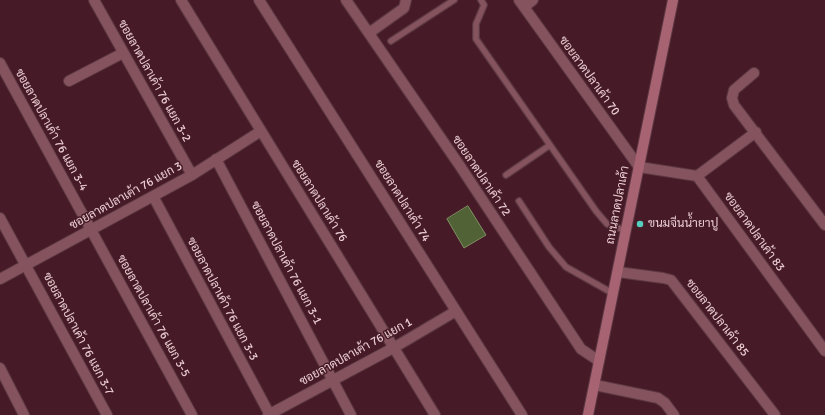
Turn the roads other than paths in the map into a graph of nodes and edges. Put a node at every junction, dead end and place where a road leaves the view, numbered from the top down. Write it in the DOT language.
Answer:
graph roads {
  1 [pos="94,0"];
  2 [pos="181,0"];
  3 [pos="260,0"];
  4 [pos="346,0"];
  5 [pos="406,0"];
  6 [pos="454,0"];
  7 [pos="481,0"];
  8 [pos="533,0"];
  9 [pos="673,0"];
  10 [pos="521,4"];
  11 [pos="369,33"];
  12 [pos="391,41"];
  13 [pos="123,52"];
  14 [pos="0,63"];
  15 [pos="754,73"];
  16 [pos="70,81"];
  17 [pos="260,131"];
  18 [pos="756,132"];
  19 [pos="550,146"];
  20 [pos="216,159"];
  21 [pos="639,167"];
  22 [pos="192,175"];
  23 [pos="506,175"];
  24 [pos="696,176"];
  25 [pos="152,196"];
  26 [pos="519,201"];
  27 [pos="0,218"];
  28 [pos="825,225"];
  29 [pos="91,230"];
  30 [pos="626,231"];
  31 [pos="26,265"];
  32 [pos="618,272"];
  33 [pos="0,279"];
  34 [pos="614,294"];
  35 [pos="456,311"];
  36 [pos="395,347"];
  37 [pos="825,352"];
  38 [pos="599,361"];
  39 [pos="0,368"];
  40 [pos="333,380"];
  41 [pos="595,385"];
  42 [pos="24,415"];
  43 [pos="107,415"];
  44 [pos="192,415"];
  45 [pos="269,415"];
  46 [pos="351,415"];
  47 [pos="435,415"];
  48 [pos="522,415"];
  49 [pos="588,415"];
  50 [pos="674,415"];
  51 [pos="775,415"];
  1 -- 13 [label="street, ซอยลาดปลาเค้า 76 แยก 3-2"];
  2 -- 17 [label="street, ซอยลาดปลาเค้า 76"];
  3 -- 35 [label="street, ซอยลาดปลาเค้า 74"];
  4 -- 11 [label="street, ซอยลาดปลาเค้า 72"];
  5 -- 11 [label="street"];
  6 -- 12 [label="lane"];
  7 -- 19 [label="lane"];
  8 -- 10 [label="street"];
  9 -- 21 [label="main road, ถนนลาดปลาเค้า"];
  10 -- 21 [label="street, ซอยลาดปลาเค้า 70"];
  11 -- 38 [label="street, ซอยลาดปลาเค้า 72"];
  13 -- 16 [label="street"];
  13 -- 22 [label="street, ซอยลาดปลาเค้า 76 แยก 3-2"];
  14 -- 29 [label="street, ซอยลาดปลาเค้า 76 แยก 3-4"];
  15 -- 18 [label="street"];
  17 -- 20 [label="street, ซอยลาดปลาเค้า 76 แยก 3"];
  17 -- 36 [label="street, ซอยลาดปลาเค้า 76"];
  18 -- 24 [label="street"];
  18 -- 28 [label="street"];
  19 -- 23 [label="lane"];
  19 -- 30 [label="lane"];
  20 -- 22 [label="street, ซอยลาดปลาเค้า 76 แยก 3"];
  20 -- 40 [label="street, ซอยลาดปลาเค้า 76 แยก 3-1"];
  21 -- 24 [label="street"];
  21 -- 30 [label="main road, ถนนลาดปลาเค้า"];
  22 -- 25 [label="street, ซอยลาดปลาเค้า 76 แยก 3"];
  24 -- 37 [label="street, ซอยลาดปลาเค้า 83"];
  25 -- 29 [label="street, ซอยลาดปลาเค้า 76 แยก 3"];
  25 -- 45 [label="street, ซอยลาดปลาเค้า 76 แยก 3-3"];
  26 -- 34 [label="lane"];
  27 -- 31 [label="street, ซอยลาดปลาเค้า 76 แยก 3-7"];
  29 -- 31 [label="street, ซอยลาดปลาเค้า 76 แยก 3"];
  29 -- 44 [label="street, ซอยลาดปลาเค้า 76 แยก 3-5"];
  30 -- 32 [label="main road, ถนนลาดปลาเค้า"];
  31 -- 33 [label="street, ซอยลาดปลาเค้า 76 แยก 3"];
  31 -- 43 [label="street, ซอยลาดปลาเค้า 76 แยก 3-7"];
  32 -- 34 [label="main road, ถนนลาดปลาเค้า"];
  32 -- 51 [label="street, ซอยลาดปลาเค้า 85"];
  34 -- 38 [label="main road, ถนนลาดปลาเค้า"];
  35 -- 36 [label="street, ซอยลาดปลาเค้า 76 แยก 1"];
  35 -- 48 [label="street, ซอยลาดปลาเค้า 74"];
  36 -- 40 [label="street, ซอยลาดปลาเค้า 76 แยก 1"];
  36 -- 47 [label="street, ซอยลาดปลาเค้า 76"];
  38 -- 41 [label="main road, ถนนลาดปลาเค้า"];
  39 -- 42 [label="street"];
  40 -- 45 [label="street, ซอยลาดปลาเค้า 76 แยก 1"];
  40 -- 46 [label="street, ซอยลาดปลาเค้า 76 แยก 3-1"];
  41 -- 49 [label="main road, ถนนลาดปลาเค้า"];
  41 -- 50 [label="street"];
}
